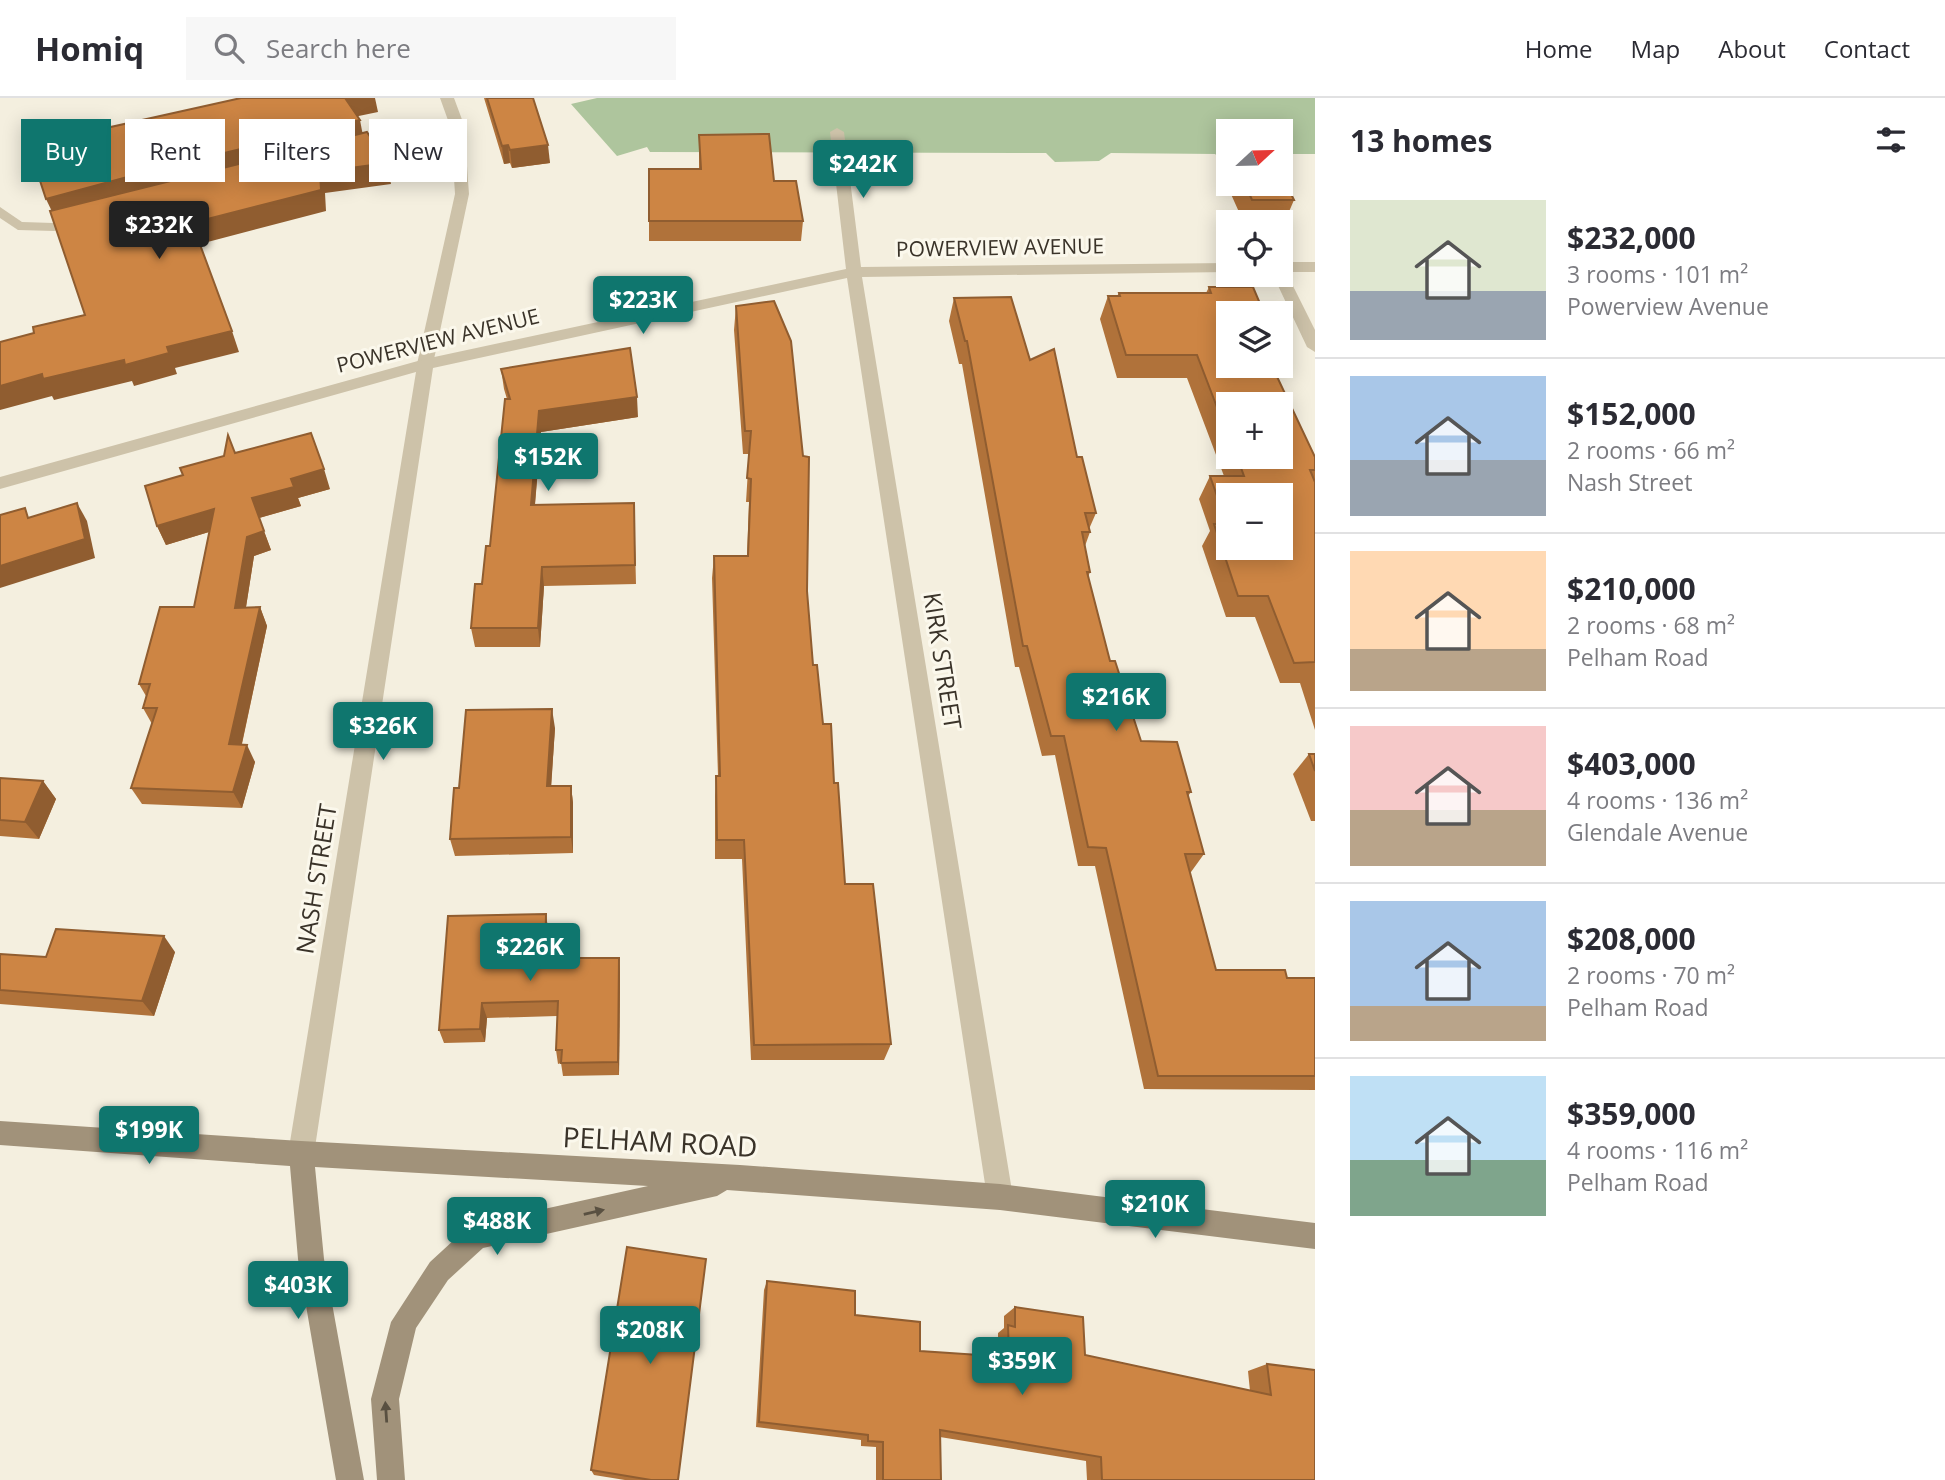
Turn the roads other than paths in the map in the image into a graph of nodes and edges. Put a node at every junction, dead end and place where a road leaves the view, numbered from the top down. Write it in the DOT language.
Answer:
graph roads {
  1 [pos="447,98"];
  2 [pos="455,119"];
  3 [pos="836,132"];
  4 [pos="461,182"];
  5 [pos="0,211"];
  6 [pos="93,216"];
  7 [pos="1216,267"];
  8 [pos="1293,267"];
  9 [pos="1315,267"];
  10 [pos="854,272"];
  11 [pos="1287,287"];
  12 [pos="1315,348"];
  13 [pos="425,364"];
  14 [pos="0,483"];
  15 [pos="0,1133"];
  16 [pos="301,1154"];
  17 [pos="740,1178"];
  18 [pos="1000,1197"];
  19 [pos="1315,1236"];
  20 [pos="351,1480"];
  21 [pos="391,1480"];
  1 -- 2 [label="street, NASH STREET"];
  3 -- 10 [label="street, KIRK STREET"];
  4 -- 13 [label="street, NASH STREET"];
  5 -- 6 [label="street"];
  7 -- 10 [label="street, POWERVIEW AVENUE"];
  8 -- 9 [label="street"];
  10 -- 13 [label="street, POWERVIEW AVENUE"];
  10 -- 18 [label="street, KIRK STREET"];
  11 -- 12 [label="street"];
  13 -- 14 [label="street, POWERVIEW AVENUE"];
  13 -- 16 [label="street, NASH STREET"];
  15 -- 16 [label="main road, PELHAM ROAD"];
  16 -- 17 [label="main road, PELHAM ROAD"];
  16 -- 20 [label="main road"];
  17 -- 18 [label="main road, PELHAM ROAD"];
  21 -- 17 [label="main road, one-way"];
  18 -- 19 [label="main road, PELHAM ROAD"];
}
